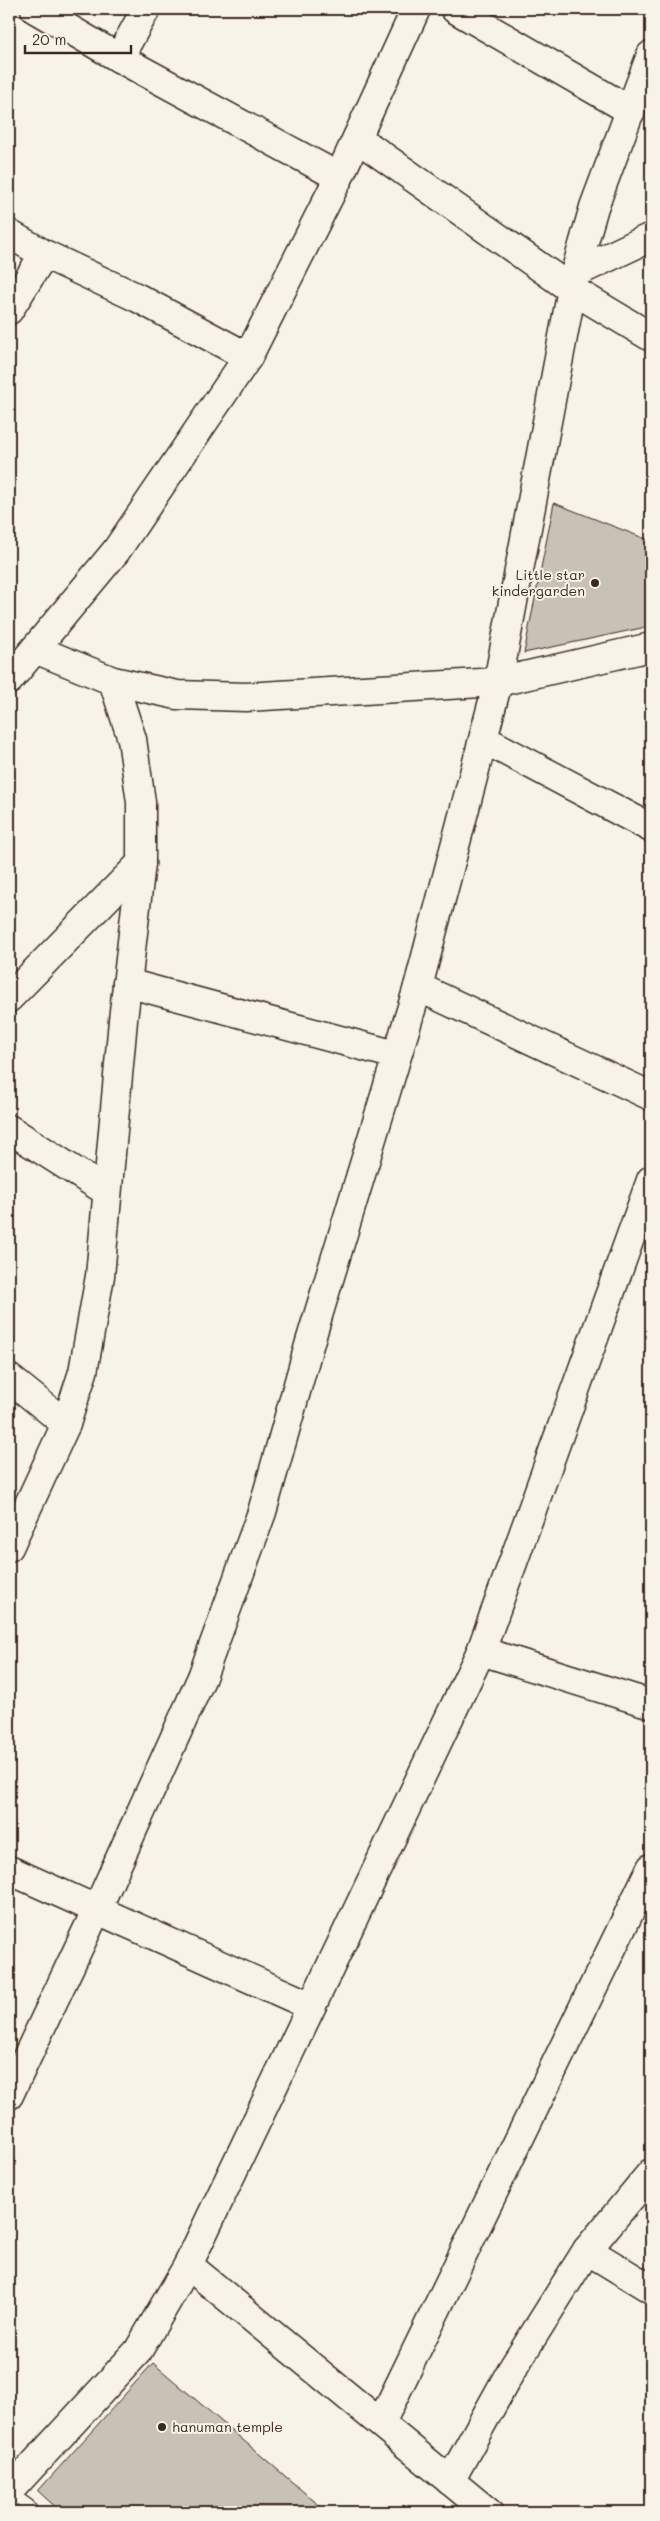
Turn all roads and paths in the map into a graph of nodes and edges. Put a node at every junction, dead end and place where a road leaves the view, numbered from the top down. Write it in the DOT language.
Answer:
graph roads {
  1 [pos="35,9"];
  2 [pos="146,9"];
  3 [pos="416,9"];
  4 [pos="455,9"];
  5 [pos="651,55"];
  6 [pos="119,58"];
  7 [pos="631,111"];
  8 [pos="357,138"];
  9 [pos="339,177"];
  10 [pos="9,234"];
  11 [pos="651,237"];
  12 [pos="44,254"];
  13 [pos="573,281"];
  14 [pos="9,310"];
  15 [pos="651,337"];
  16 [pos="248,357"];
  17 [pos="651,647"];
  18 [pos="35,649"];
  19 [pos="9,680"];
  20 [pos="113,681"];
  21 [pos="498,682"];
  22 [pos="484,740"];
  23 [pos="651,828"];
  24 [pos="142,863"];
  25 [pos="127,984"];
  26 [pos="418,987"];
  27 [pos="9,998"];
  28 [pos="396,1055"];
  29 [pos="651,1096"];
  30 [pos="9,1129"];
  31 [pos="651,1180"];
  32 [pos="106,1191"];
  33 [pos="9,1378"];
  34 [pos="66,1424"];
  35 [pos="9,1547"];
  36 [pos="481,1651"];
  37 [pos="651,1704"];
  38 [pos="651,1868"];
  39 [pos="9,1870"];
  40 [pos="97,1909"];
  41 [pos="311,2006"];
  42 [pos="9,2094"];
  43 [pos="651,2173"];
  44 [pos="586,2250"];
  45 [pos="188,2265"];
  46 [pos="651,2289"];
  47 [pos="381,2423"];
  48 [pos="450,2481"];
  49 [pos="9,2491"];
  50 [pos="9,2502"];
  51 [pos="23,2512"];
  52 [pos="488,2512"];
  1 -- 6 [label="street"];
  2 -- 6 [label="street"];
  3 -- 8 [label="street"];
  4 -- 7 [label="street"];
  5 -- 7 [label="street"];
  6 -- 9 [label="street"];
  7 -- 13 [label="street"];
  8 -- 9 [label="street"];
  8 -- 13 [label="street"];
  9 -- 16 [label="street"];
  10 -- 12 [label="street"];
  11 -- 13 [label="street"];
  12 -- 14 [label="street"];
  12 -- 16 [label="street"];
  13 -- 15 [label="street"];
  13 -- 21 [label="street"];
  16 -- 18 [label="street"];
  17 -- 21 [label="street"];
  18 -- 19 [label="street"];
  18 -- 20 [label="street"];
  20 -- 21 [label="street"];
  20 -- 24 [label="street"];
  21 -- 22 [label="street"];
  22 -- 23 [label="street"];
  22 -- 26 [label="street"];
  24 -- 25 [label="street"];
  24 -- 27 [label="street"];
  25 -- 28 [label="street"];
  25 -- 32 [label="street"];
  26 -- 28 [label="street"];
  26 -- 29 [label="street"];
  28 -- 40 [label="street"];
  30 -- 32 [label="street"];
  31 -- 36 [label="street"];
  32 -- 34 [label="street"];
  33 -- 34 [label="street"];
  34 -- 35 [label="street"];
  36 -- 37 [label="street"];
  36 -- 41 [label="street"];
  38 -- 47 [label="street"];
  39 -- 40 [label="street"];
  40 -- 41 [label="street"];
  40 -- 42 [label="street"];
  41 -- 45 [label="street"];
  43 -- 44 [label="street"];
  44 -- 46 [label="street"];
  44 -- 48 [label="street"];
  45 -- 47 [label="street"];
  45 -- 49 [label="street"];
  47 -- 48 [label="street"];
  48 -- 52 [label="street"];
  50 -- 51 [label="street"];
}
